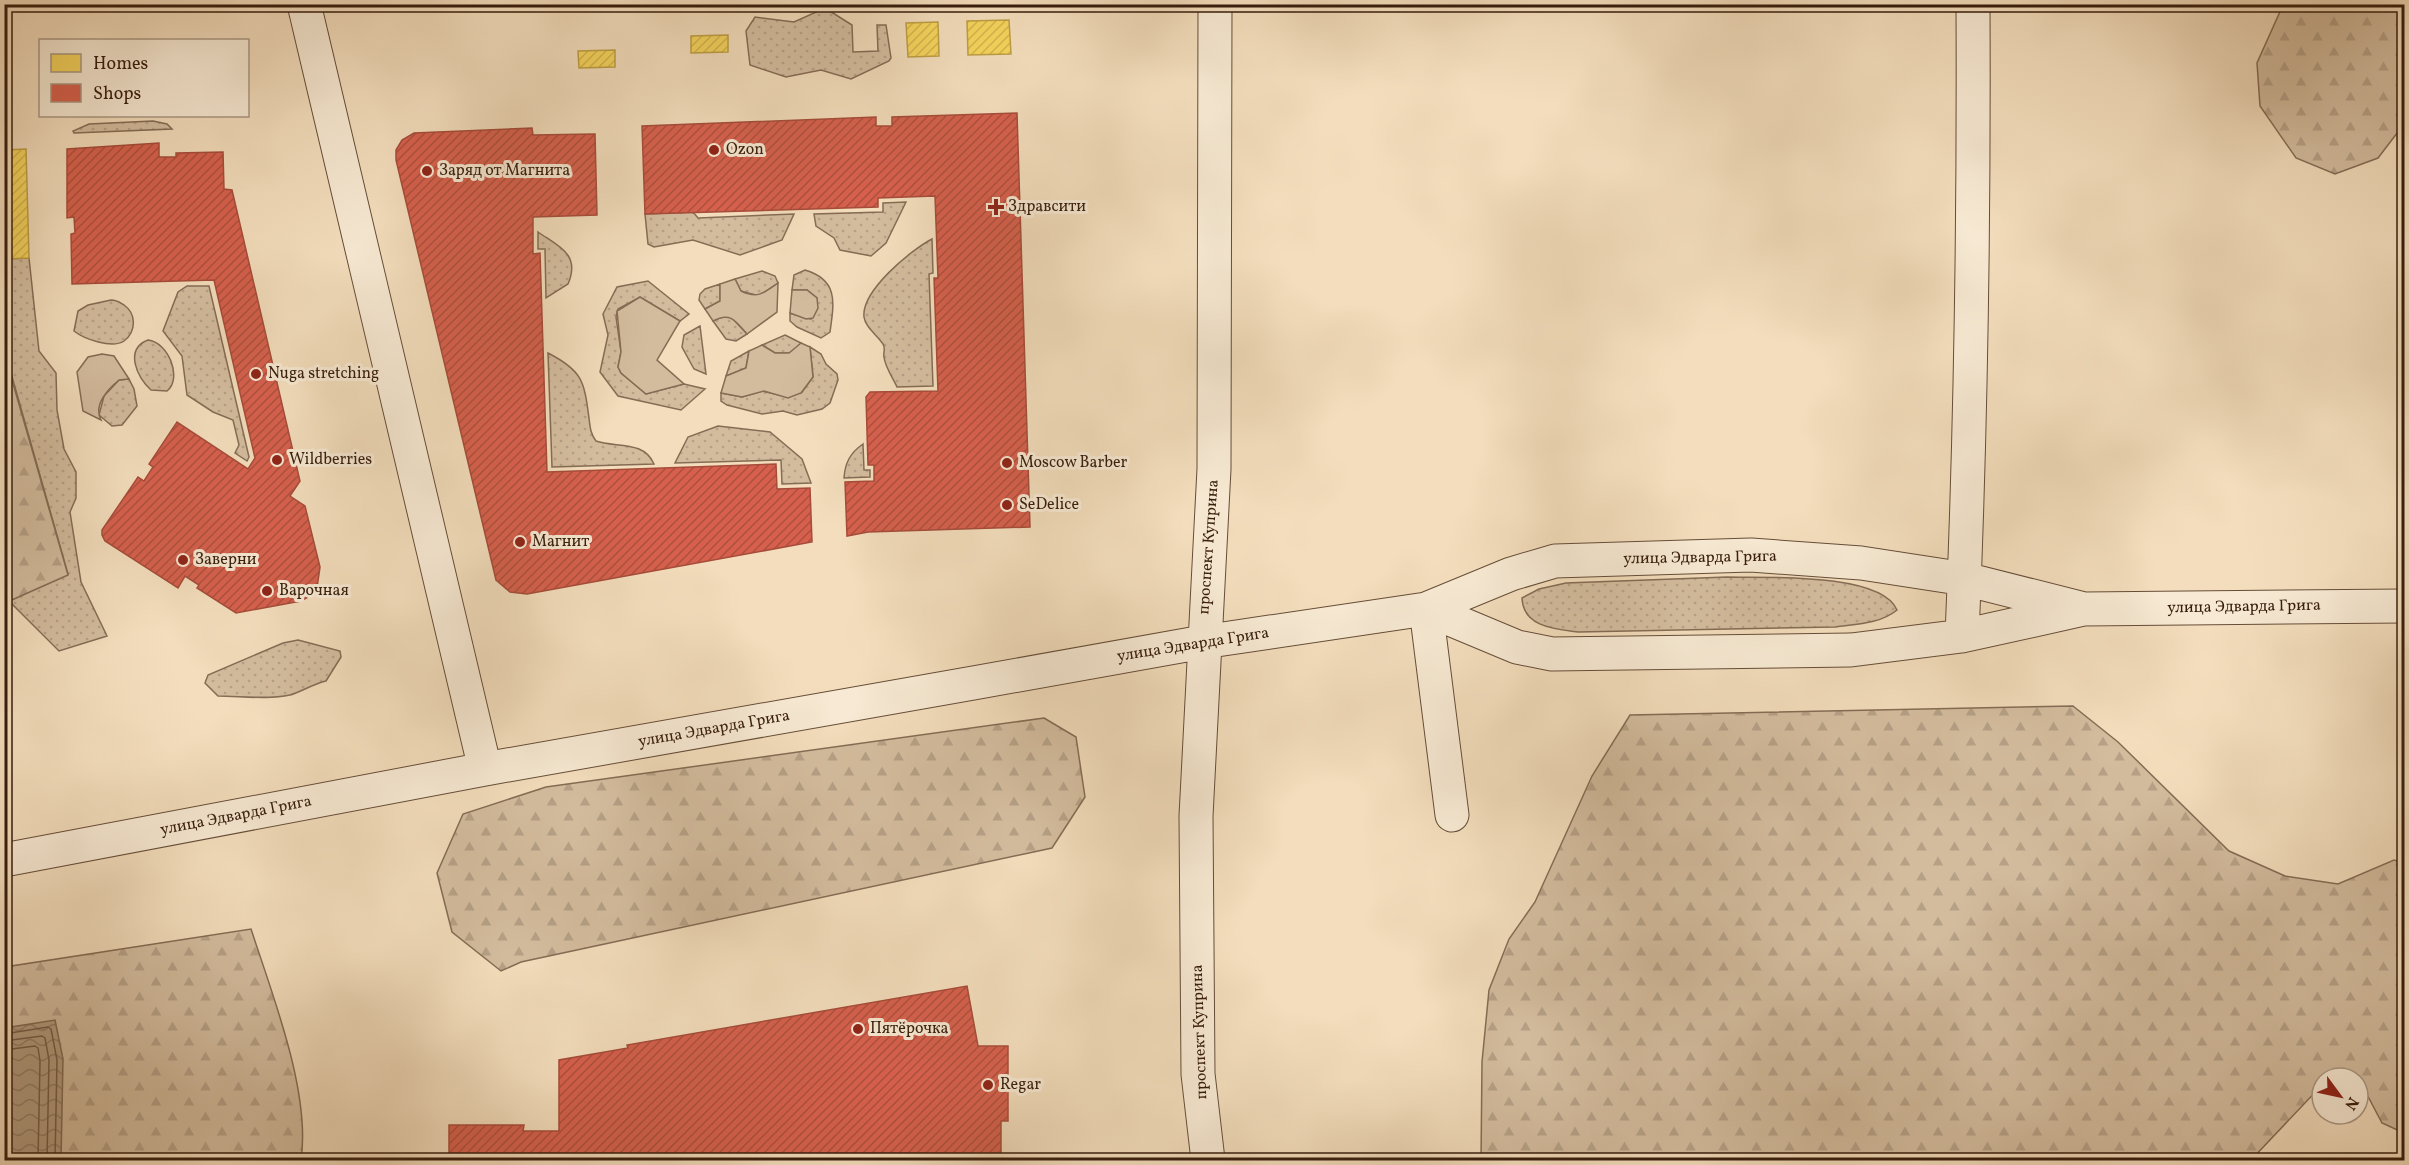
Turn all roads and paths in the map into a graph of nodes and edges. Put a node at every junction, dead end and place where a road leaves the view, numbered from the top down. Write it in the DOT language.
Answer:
graph roads {
  1 [pos="304,4"];
  2 [pos="1215,4"];
  3 [pos="1973,4"];
  4 [pos="1965,579"];
  5 [pos="2404,606"];
  6 [pos="1426,609"];
  7 [pos="2084,609"];
  8 [pos="1962,636"];
  9 [pos="1203,642"];
  10 [pos="485,769"];
  11 [pos="1452,815"];
  12 [pos="4,861"];
  13 [pos="1208,1161"];
  1 -- 10 [label="street"];
  2 -- 9 [label="street, проспект Куприна"];
  3 -- 4 [label="street"];
  4 -- 6 [label="street, улица Эдварда Грига"];
  4 -- 7 [label="street, улица Эдварда Грига"];
  4 -- 8 [label="street"];
  5 -- 7 [label="street, улица Эдварда Грига"];
  6 -- 8 [label="street, улица Эдварда Грига"];
  6 -- 9 [label="street, улица Эдварда Грига"];
  6 -- 11 [label="street"];
  7 -- 8 [label="street, улица Эдварда Грига"];
  9 -- 10 [label="street, улица Эдварда Грига"];
  9 -- 13 [label="street, проспект Куприна"];
  10 -- 12 [label="street, улица Эдварда Грига"];
}
